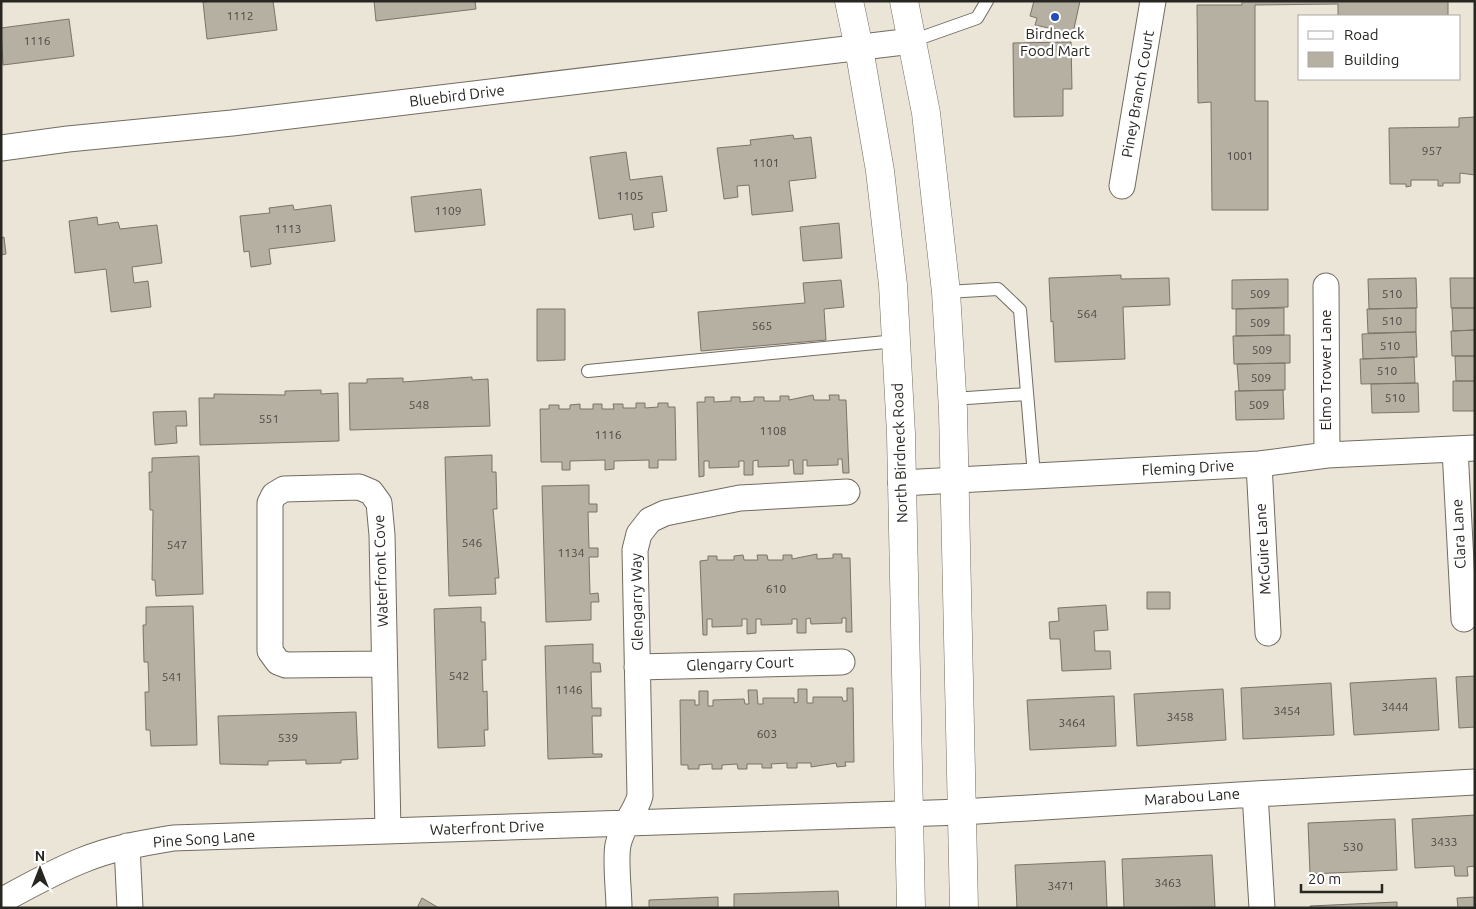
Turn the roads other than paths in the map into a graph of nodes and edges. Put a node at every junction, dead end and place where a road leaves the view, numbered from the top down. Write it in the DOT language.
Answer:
graph roads {
  1 [pos="849,1"];
  2 [pos="904,1"];
  3 [pos="987,1"];
  4 [pos="1153,1"];
  5 [pos="912,41"];
  6 [pos="859,48"];
  7 [pos="1,148"];
  8 [pos="1122,186"];
  9 [pos="1326,286"];
  10 [pos="946,292"];
  11 [pos="896,341"];
  12 [pos="588,371"];
  13 [pos="1027,394"];
  14 [pos="952,399"];
  15 [pos="1465,448"];
  16 [pos="1327,455"];
  17 [pos="1259,464"];
  18 [pos="1034,475"];
  19 [pos="955,479"];
  20 [pos="902,483"];
  21 [pos="847,492"];
  22 [pos="1464,619"];
  23 [pos="1268,634"];
  24 [pos="842,662"];
  25 [pos="384,664"];
  26 [pos="637,667"];
  27 [pos="1475,782"];
  28 [pos="1255,794"];
  29 [pos="962,812"];
  30 [pos="909,814"];
  31 [pos="625,823"];
  32 [pos="388,831"];
  33 [pos="127,846"];
  34 [pos="1,901"];
  35 [pos="130,908"];
  36 [pos="619,908"];
  37 [pos="911,908"];
  38 [pos="964,908"];
  39 [pos="1262,908"];
  1 -- 6 [label="main road, North Birdneck Road"];
  2 -- 5 [label="main road"];
  3 -- 5 [label="lane"];
  4 -- 8 [label="street, Piney Branch Court"];
  5 -- 6 [label="street, Bluebird Drive"];
  5 -- 10 [label="main road"];
  6 -- 7 [label="street, Bluebird Drive"];
  6 -- 11 [label="main road, North Birdneck Road"];
  9 -- 16 [label="street, Elmo Trower Lane"];
  10 -- 13 [label="lane"];
  10 -- 14 [label="main road"];
  11 -- 12 [label="lane"];
  11 -- 20 [label="main road, North Birdneck Road"];
  13 -- 14 [label="lane"];
  13 -- 18 [label="lane"];
  14 -- 19 [label="main road"];
  15 -- 16 [label="street, Fleming Drive"];
  15 -- 22 [label="street, Clara Lane"];
  16 -- 17 [label="street, Fleming Drive"];
  17 -- 18 [label="street, Fleming Drive"];
  17 -- 23 [label="street, McGuire Lane"];
  18 -- 19 [label="street, Fleming Drive"];
  19 -- 20 [label="street, Fleming Drive"];
  19 -- 29 [label="main road"];
  20 -- 30 [label="main road, North Birdneck Road"];
  21 -- 26 [label="street, Glengarry Way"];
  24 -- 26 [label="street, Glengarry Court"];
  25 -- 25 [label="street, Waterfront Cove"];
  25 -- 32 [label="street"];
  26 -- 31 [label="street, Glengarry Way"];
  27 -- 28 [label="street, Marabou Lane"];
  28 -- 29 [label="street, Marabou Lane"];
  28 -- 39 [label="street"];
  29 -- 30 [label="street, Marabou Lane"];
  29 -- 38 [label="main road"];
  30 -- 31 [label="street, Waterfront Drive"];
  30 -- 37 [label="main road, North Birdneck Road"];
  31 -- 32 [label="street, Waterfront Drive"];
  31 -- 36 [label="street, Glengarry Way"];
  32 -- 33 [label="street, Pine Song Lane"];
  33 -- 34 [label="street, Pine Song Lane"];
  33 -- 35 [label="street"];
}
